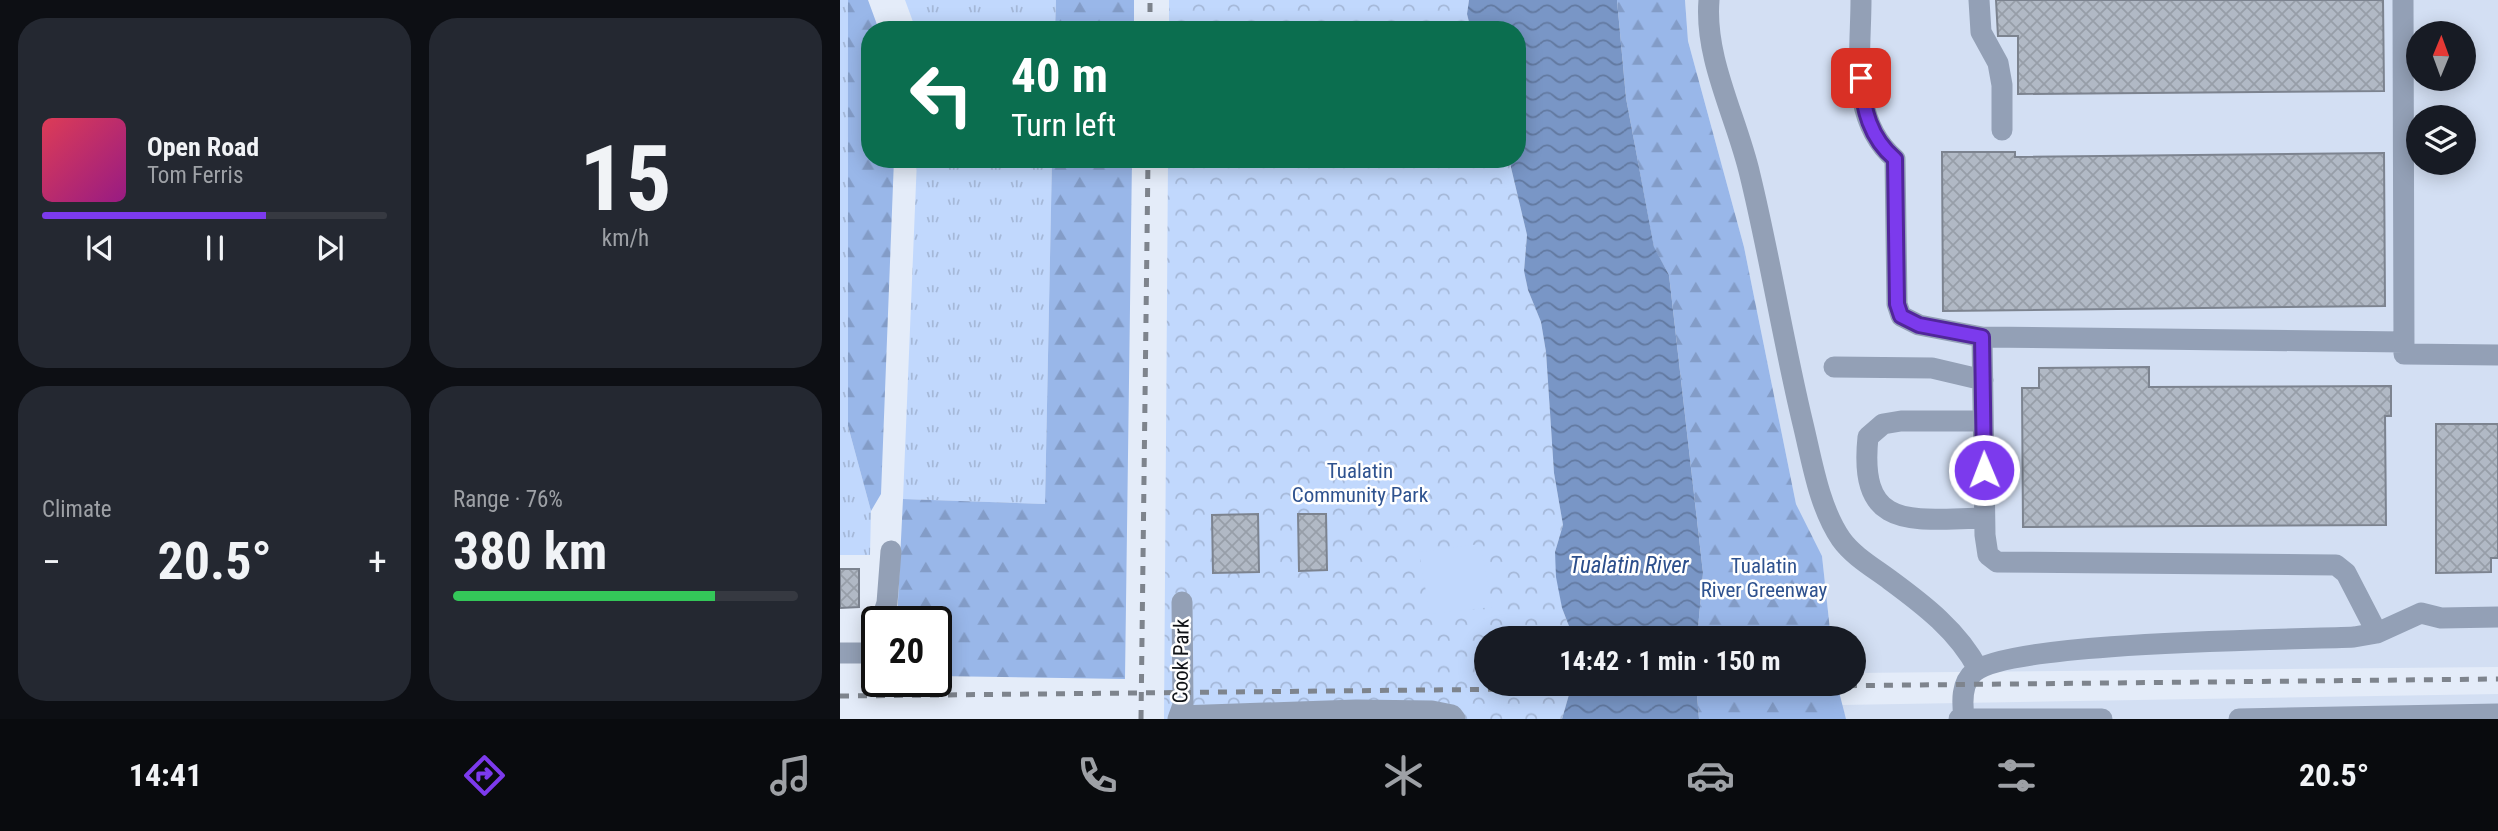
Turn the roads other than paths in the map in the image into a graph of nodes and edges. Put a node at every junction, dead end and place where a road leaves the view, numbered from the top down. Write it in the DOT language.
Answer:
graph roads {
  1 [pos="1709,0"];
  2 [pos="1861,0"];
  3 [pos="1979,0"];
  4 [pos="2403,0"];
  5 [pos="2002,130"];
  6 [pos="1982,337"];
  7 [pos="2404,342"];
  8 [pos="2498,355"];
  9 [pos="1834,367"];
  10 [pos="1983,380"];
  11 [pos="1983,421"];
  12 [pos="1984,518"];
  13 [pos="891,551"];
  14 [pos="1182,602"];
  15 [pos="886,606"];
  16 [pos="2498,617"];
  17 [pos="2377,633"];
  18 [pos="1978,669"];
  19 [pos="2498,714"];
  20 [pos="1454,717"];
  21 [pos="1178,718"];
  22 [pos="1962,718"];
  23 [pos="2102,719"];
  24 [pos="2239,719"];
  1 -- 18 [label="street"];
  2 -- 6 [label="street"];
  3 -- 5 [label="street"];
  4 -- 7 [label="street"];
  6 -- 7 [label="street"];
  6 -- 10 [label="street"];
  7 -- 8 [label="street"];
  9 -- 10 [label="street"];
  10 -- 11 [label="street"];
  11 -- 12 [label="street"];
  11 -- 12 [label="street"];
  12 -- 17 [label="street"];
  13 -- 15 [label="street"];
  14 -- 21 [label="street, Cook Park"];
  16 -- 17 [label="street"];
  17 -- 18 [label="street"];
  18 -- 22 [label="street"];
  19 -- 24 [label="street"];
  20 -- 21 [label="street"];
  22 -- 23 [label="street"];
}
